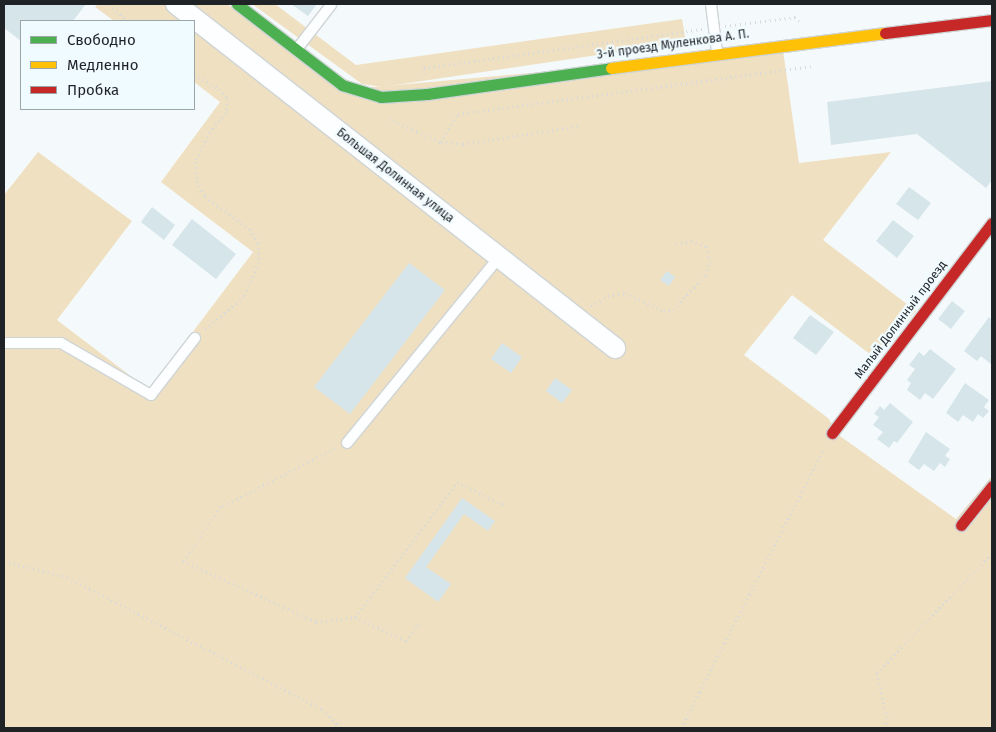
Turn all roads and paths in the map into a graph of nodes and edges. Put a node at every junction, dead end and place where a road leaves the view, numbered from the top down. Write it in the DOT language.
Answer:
graph roads {
  1 [pos="109,4"];
  2 [pos="176,4"];
  3 [pos="237,4"];
  4 [pos="711,4"];
  5 [pos="331,5"];
  6 [pos="127,20"];
  7 [pos="992,20"];
  8 [pos="296,50"];
  9 [pos="717,52"];
  10 [pos="814,65"];
  11 [pos="195,75"];
  12 [pos="386,118"];
  13 [pos="579,126"];
  14 [pos="441,142"];
  15 [pos="992,223"];
  16 [pos="676,244"];
  17 [pos="499,257"];
  18 [pos="577,319"];
  19 [pos="195,338"];
  20 [pos="4,343"];
  21 [pos="615,348"];
  22 [pos="832,433"];
  23 [pos="348,442"];
  24 [pos="992,486"];
  25 [pos="504,505"];
  26 [pos="961,525"];
  27 [pos="992,553"];
  28 [pos="4,561"];
  29 [pos="355,617"];
  30 [pos="420,622"];
  31 [pos="341,728"];
  32 [pos="680,728"];
  33 [pos="884,728"];
  1 -- 6 [label="path"];
  2 -- 17 [label="street, Большая Долинная улица"];
  3 -- 8 [label="street"];
  4 -- 9 [label="lane"];
  5 -- 8 [label="lane"];
  7 -- 9 [label="street, 3-й проезд Муленкова А. П."];
  8 -- 9 [label="street, 3-й проезд Муленкова А. П."];
  10 -- 14 [label="path"];
  11 -- 19 [label="path"];
  12 -- 14 [label="path"];
  13 -- 14 [label="path"];
  15 -- 22 [label="street, Малый Долинный проезд"];
  16 -- 18 [label="path"];
  17 -- 18 [label="street, Большая Долинная улица"];
  17 -- 23 [label="lane"];
  18 -- 21 [label="street, Большая Долинная улица"];
  19 -- 20 [label="lane"];
  22 -- 32 [label="path"];
  23 -- 29 [label="path"];
  24 -- 26 [label="street"];
  25 -- 29 [label="path"];
  27 -- 33 [label="path"];
  28 -- 31 [label="path"];
  29 -- 30 [label="path"];
}
